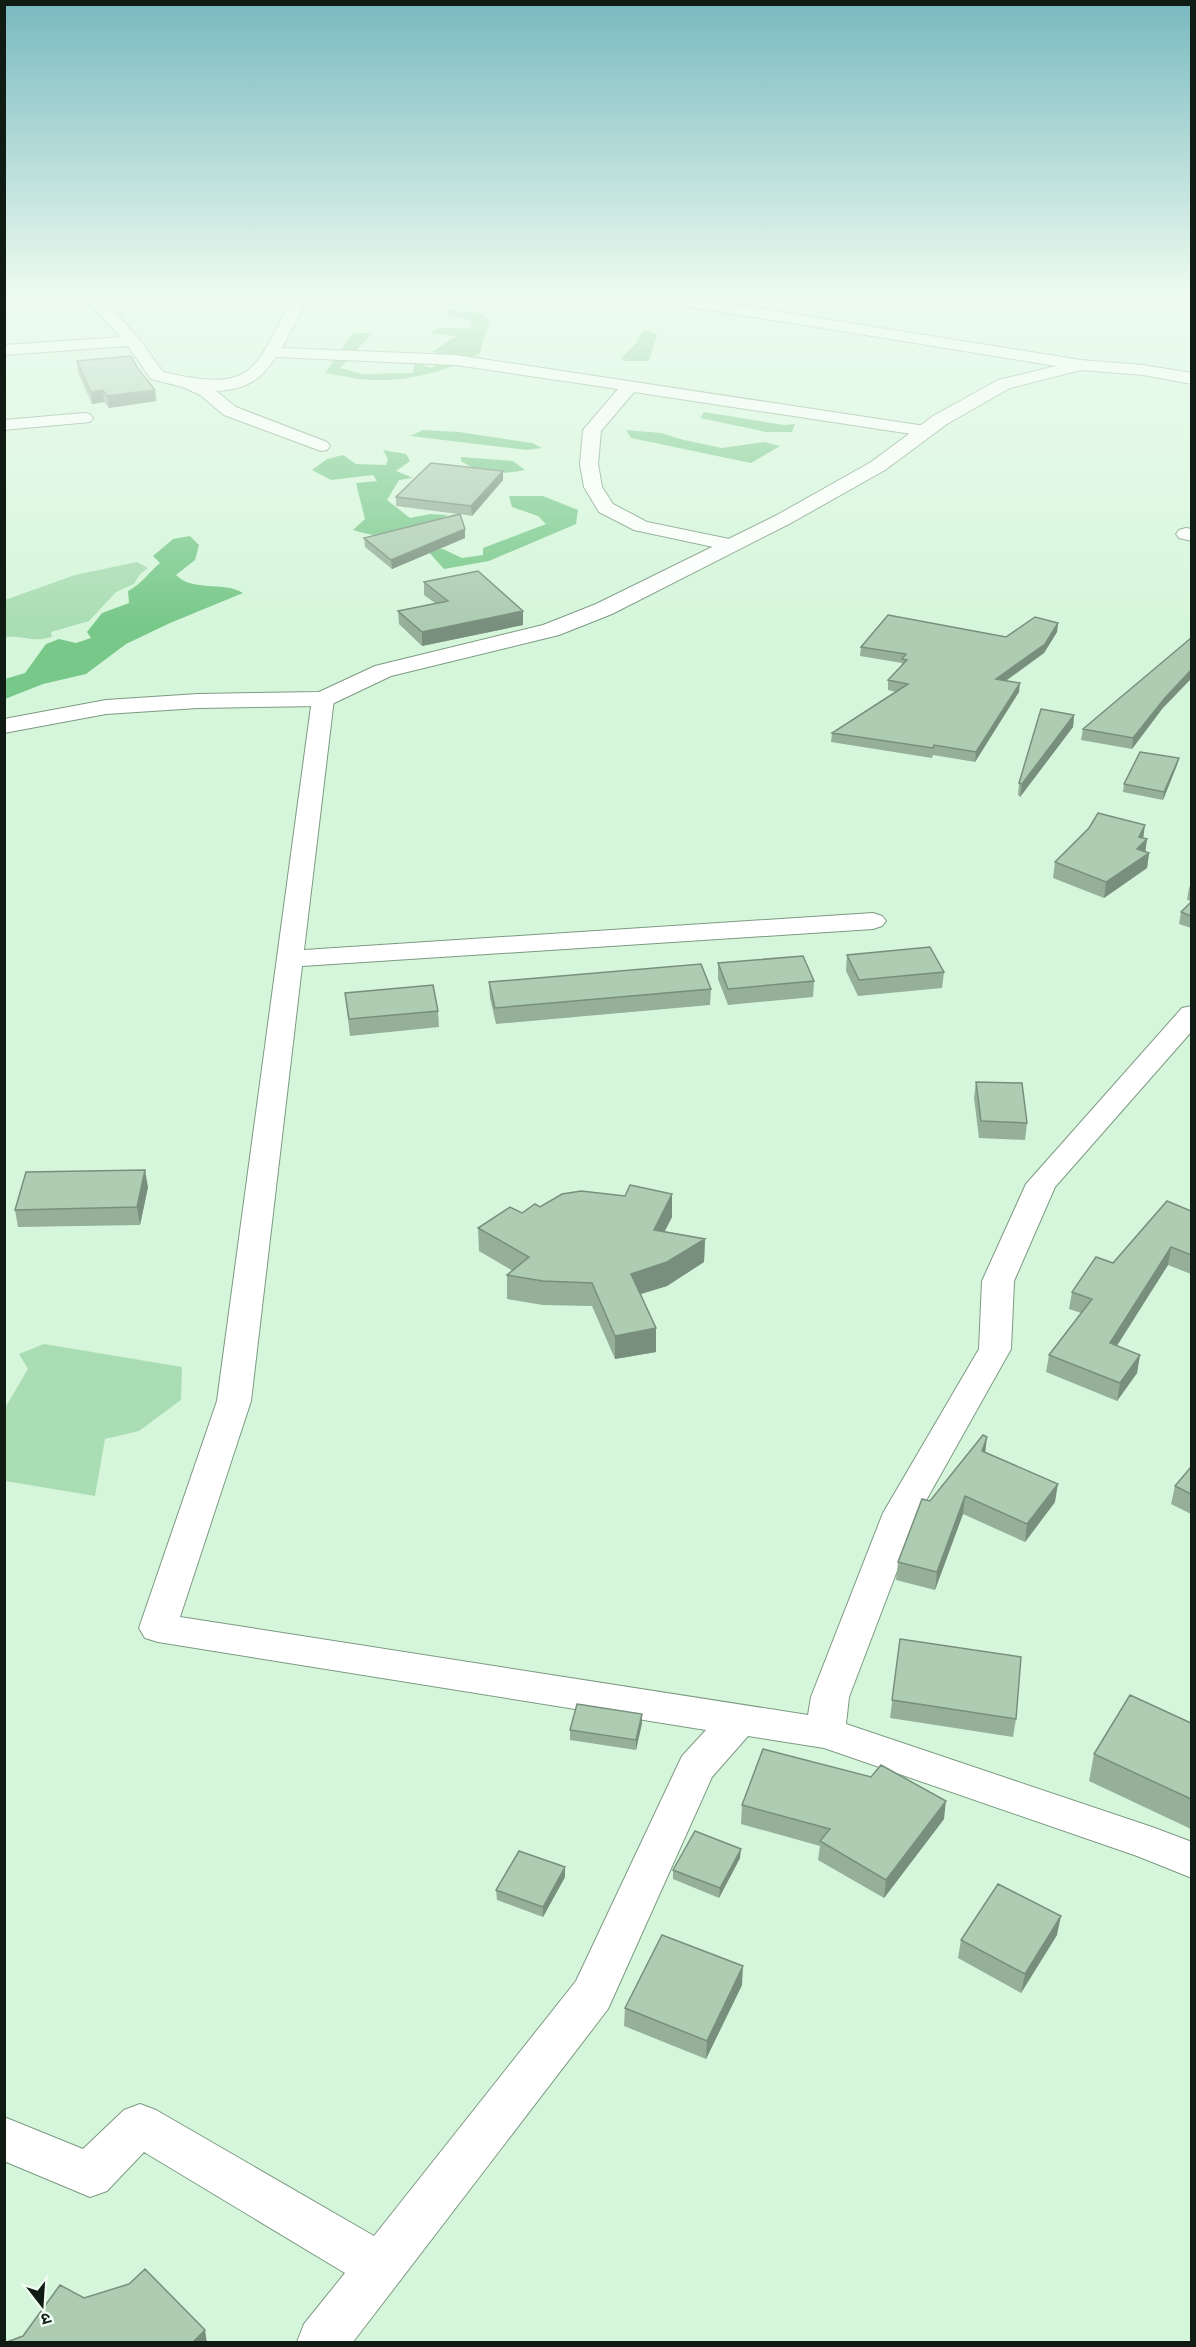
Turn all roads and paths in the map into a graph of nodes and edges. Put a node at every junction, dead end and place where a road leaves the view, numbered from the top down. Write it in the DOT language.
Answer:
graph roads {
  1 [pos="223,406"];
  2 [pos="613,406"];
  3 [pos="749,406"];
  4 [pos="966,406"];
  5 [pos="84,418"];
  6 [pos="4,425"];
  7 [pos="925,431"];
  8 [pos="321,446"];
  9 [pos="732,545"];
  10 [pos="323,699"];
  11 [pos="4,726"];
  12 [pos="873,921"];
  13 [pos="290,959"];
  14 [pos="1191,1014"];
  15 [pos="740,1719"];
  16 [pos="825,1733"];
  17 [pos="1191,1861"];
  18 [pos="4,2138"];
  19 [pos="381,2267"];
  20 [pos="322,2343"];
  1 -- 8 [label="street"];
  2 -- 9 [label="street"];
  3 -- 7 [label="street"];
  4 -- 7 [label="street"];
  5 -- 6 [label="street"];
  7 -- 9 [label="street"];
  9 -- 10 [label="street"];
  10 -- 11 [label="street"];
  10 -- 13 [label="street"];
  12 -- 13 [label="street"];
  13 -- 15 [label="street"];
  14 -- 16 [label="street"];
  15 -- 16 [label="street"];
  15 -- 19 [label="street"];
  16 -- 17 [label="street"];
  18 -- 19 [label="street"];
  19 -- 20 [label="street"];
}
